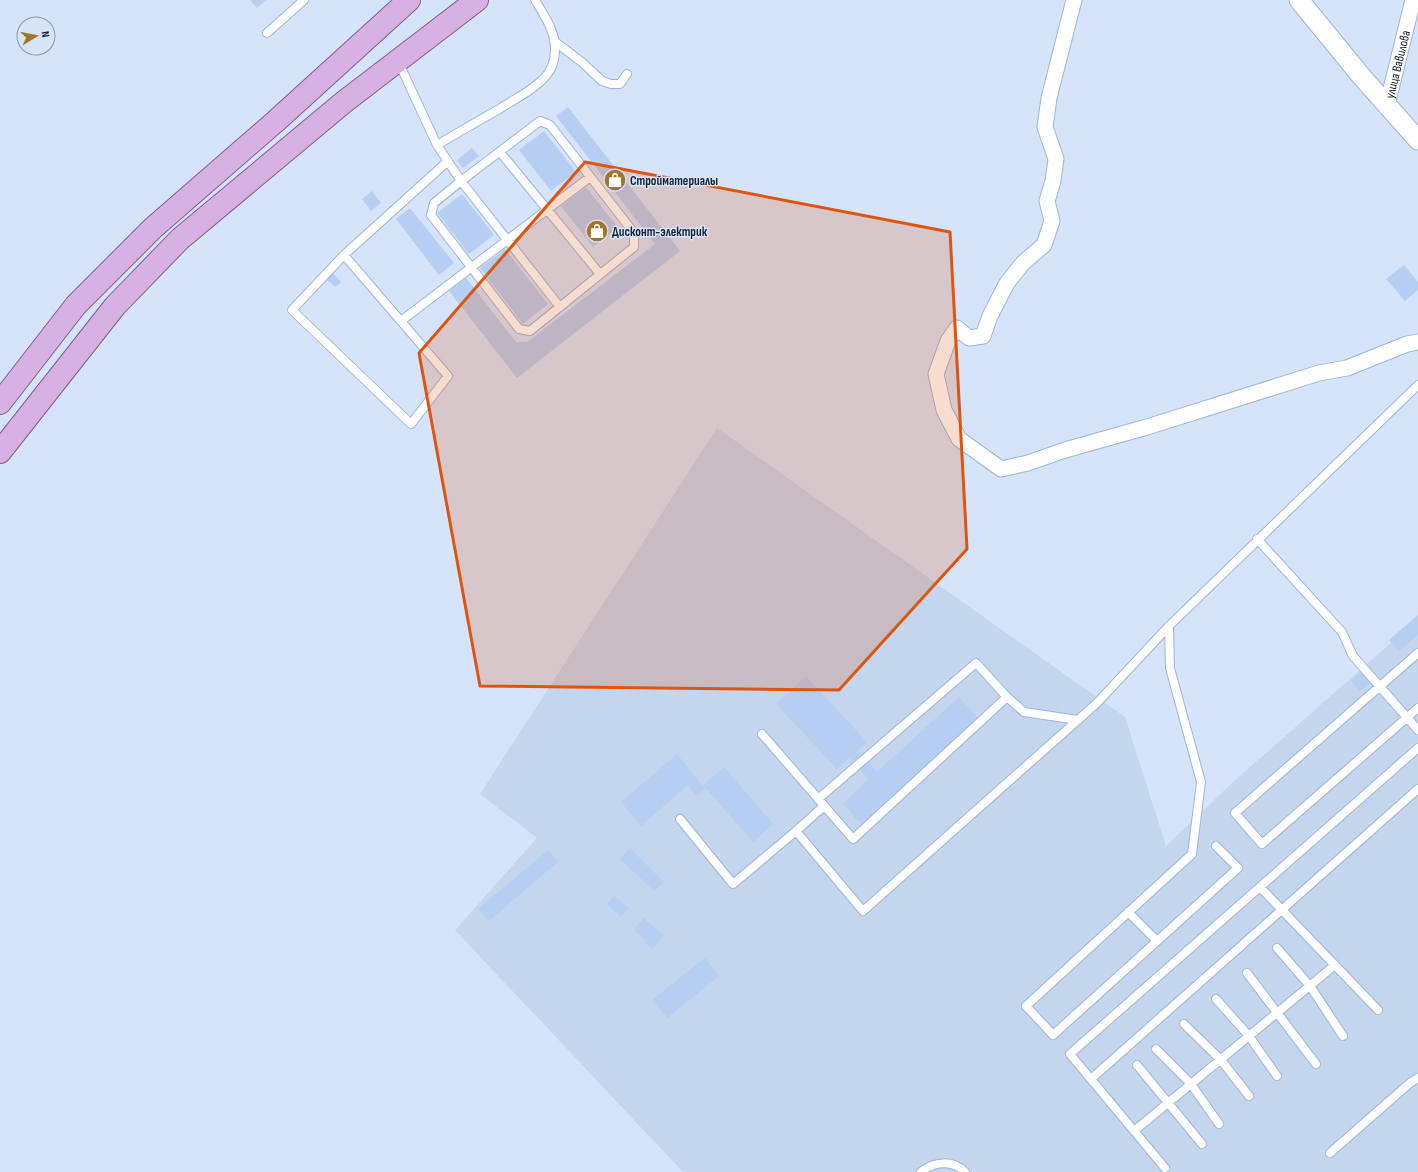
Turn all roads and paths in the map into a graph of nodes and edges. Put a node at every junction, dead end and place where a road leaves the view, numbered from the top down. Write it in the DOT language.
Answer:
graph roads {
  1 [pos="304,0"];
  2 [pos="409,0"];
  3 [pos="477,0"];
  4 [pos="535,0"];
  5 [pos="1074,0"];
  6 [pos="1299,0"];
  7 [pos="1311,0"];
  8 [pos="1413,0"];
  9 [pos="267,33"];
  10 [pos="554,41"];
  11 [pos="397,61"];
  12 [pos="627,74"];
  13 [pos="1362,77"];
  14 [pos="1387,105"];
  15 [pos="1418,140"];
  16 [pos="437,144"];
  17 [pos="500,152"];
  18 [pos="448,161"];
  19 [pos="590,177"];
  20 [pos="461,181"];
  21 [pos="547,209"];
  22 [pos="507,240"];
  23 [pos="344,255"];
  24 [pos="471,267"];
  25 [pos="600,274"];
  26 [pos="560,307"];
  27 [pos="401,321"];
  28 [pos="1418,342"];
  29 [pos="1418,385"];
  30 [pos="0,403"];
  31 [pos="0,452"];
  32 [pos="1257,539"];
  33 [pos="1169,626"];
  34 [pos="1418,653"];
  35 [pos="1380,687"];
  36 [pos="1007,697"];
  37 [pos="1418,708"];
  38 [pos="1407,717"];
  39 [pos="1078,720"];
  40 [pos="1418,730"];
  41 [pos="762,734"];
  42 [pos="1418,748"];
  43 [pos="1418,789"];
  44 [pos="818,799"];
  45 [pos="824,806"];
  46 [pos="680,819"];
  47 [pos="796,831"];
  48 [pos="1216,846"];
  49 [pos="1260,887"];
  50 [pos="1282,909"];
  51 [pos="1128,912"];
  52 [pos="1157,941"];
  53 [pos="1277,948"];
  54 [pos="1335,965"];
  55 [pos="1247,972"];
  56 [pos="1310,986"];
  57 [pos="1216,999"];
  58 [pos="1378,1010"];
  59 [pos="1278,1012"];
  60 [pos="1184,1024"];
  61 [pos="1249,1036"];
  62 [pos="1343,1036"];
  63 [pos="1156,1049"];
  64 [pos="1221,1060"];
  65 [pos="1316,1064"];
  66 [pos="1137,1065"];
  67 [pos="1277,1076"];
  68 [pos="1418,1078"];
  69 [pos="1091,1079"];
  70 [pos="1191,1084"];
  71 [pos="1249,1096"];
  72 [pos="1168,1103"];
  73 [pos="1219,1124"];
  74 [pos="1134,1131"];
  75 [pos="1202,1144"];
  76 [pos="1330,1153"];
  77 [pos="1165,1168"];
  78 [pos="921,1172"];
  79 [pos="965,1172"];
  1 -- 9 [label="lane"];
  2 -- 30 [label="main road"];
  3 -- 11 [label="main road"];
  4 -- 10 [label="lane"];
  5 -- 28 [label="street"];
  6 -- 13 [label="street"];
  7 -- 13 [label="street"];
  8 -- 14 [label="street, улица Вавилова"];
  10 -- 12 [label="lane"];
  10 -- 16 [label="lane"];
  11 -- 16 [label="lane"];
  11 -- 31 [label="main road"];
  13 -- 14 [label="street"];
  14 -- 15 [label="street"];
  16 -- 18 [label="lane"];
  17 -- 19 [label="lane"];
  17 -- 20 [label="lane"];
  17 -- 21 [label="lane"];
  18 -- 20 [label="lane"];
  18 -- 23 [label="lane"];
  19 -- 21 [label="lane"];
  19 -- 25 [label="lane"];
  20 -- 22 [label="lane"];
  20 -- 24 [label="lane"];
  21 -- 22 [label="lane"];
  21 -- 25 [label="lane"];
  22 -- 24 [label="lane"];
  22 -- 26 [label="lane"];
  23 -- 27 [label="lane"];
  23 -- 27 [label="lane"];
  24 -- 26 [label="lane"];
  24 -- 27 [label="lane"];
  25 -- 26 [label="lane"];
  29 -- 32 [label="lane"];
  32 -- 33 [label="lane"];
  32 -- 35 [label="lane"];
  33 -- 39 [label="lane"];
  33 -- 51 [label="lane"];
  34 -- 35 [label="lane"];
  35 -- 38 [label="lane"];
  35 -- 38 [label="lane"];
  36 -- 39 [label="lane"];
  36 -- 44 [label="lane"];
  36 -- 45 [label="lane"];
  37 -- 38 [label="lane"];
  38 -- 40 [label="lane"];
  39 -- 47 [label="lane"];
  41 -- 44 [label="lane"];
  42 -- 49 [label="lane"];
  43 -- 50 [label="lane"];
  44 -- 45 [label="lane"];
  45 -- 47 [label="lane"];
  46 -- 47 [label="lane"];
  48 -- 52 [label="lane"];
  49 -- 50 [label="lane"];
  49 -- 69 [label="lane"];
  50 -- 54 [label="lane"];
  50 -- 69 [label="lane"];
  51 -- 52 [label="lane"];
  51 -- 52 [label="lane"];
  53 -- 56 [label="lane"];
  54 -- 56 [label="lane"];
  54 -- 58 [label="lane"];
  55 -- 59 [label="lane"];
  56 -- 59 [label="lane"];
  56 -- 62 [label="lane"];
  57 -- 61 [label="lane"];
  59 -- 61 [label="lane"];
  59 -- 65 [label="lane"];
  60 -- 64 [label="lane"];
  61 -- 64 [label="lane"];
  61 -- 67 [label="lane"];
  63 -- 70 [label="lane"];
  64 -- 70 [label="lane"];
  64 -- 71 [label="lane"];
  66 -- 72 [label="lane"];
  68 -- 76 [label="lane"];
  69 -- 74 [label="lane"];
  70 -- 72 [label="lane"];
  70 -- 73 [label="lane"];
  72 -- 74 [label="lane"];
  72 -- 75 [label="lane"];
  74 -- 77 [label="lane"];
  78 -- 79 [label="lane"];
}
